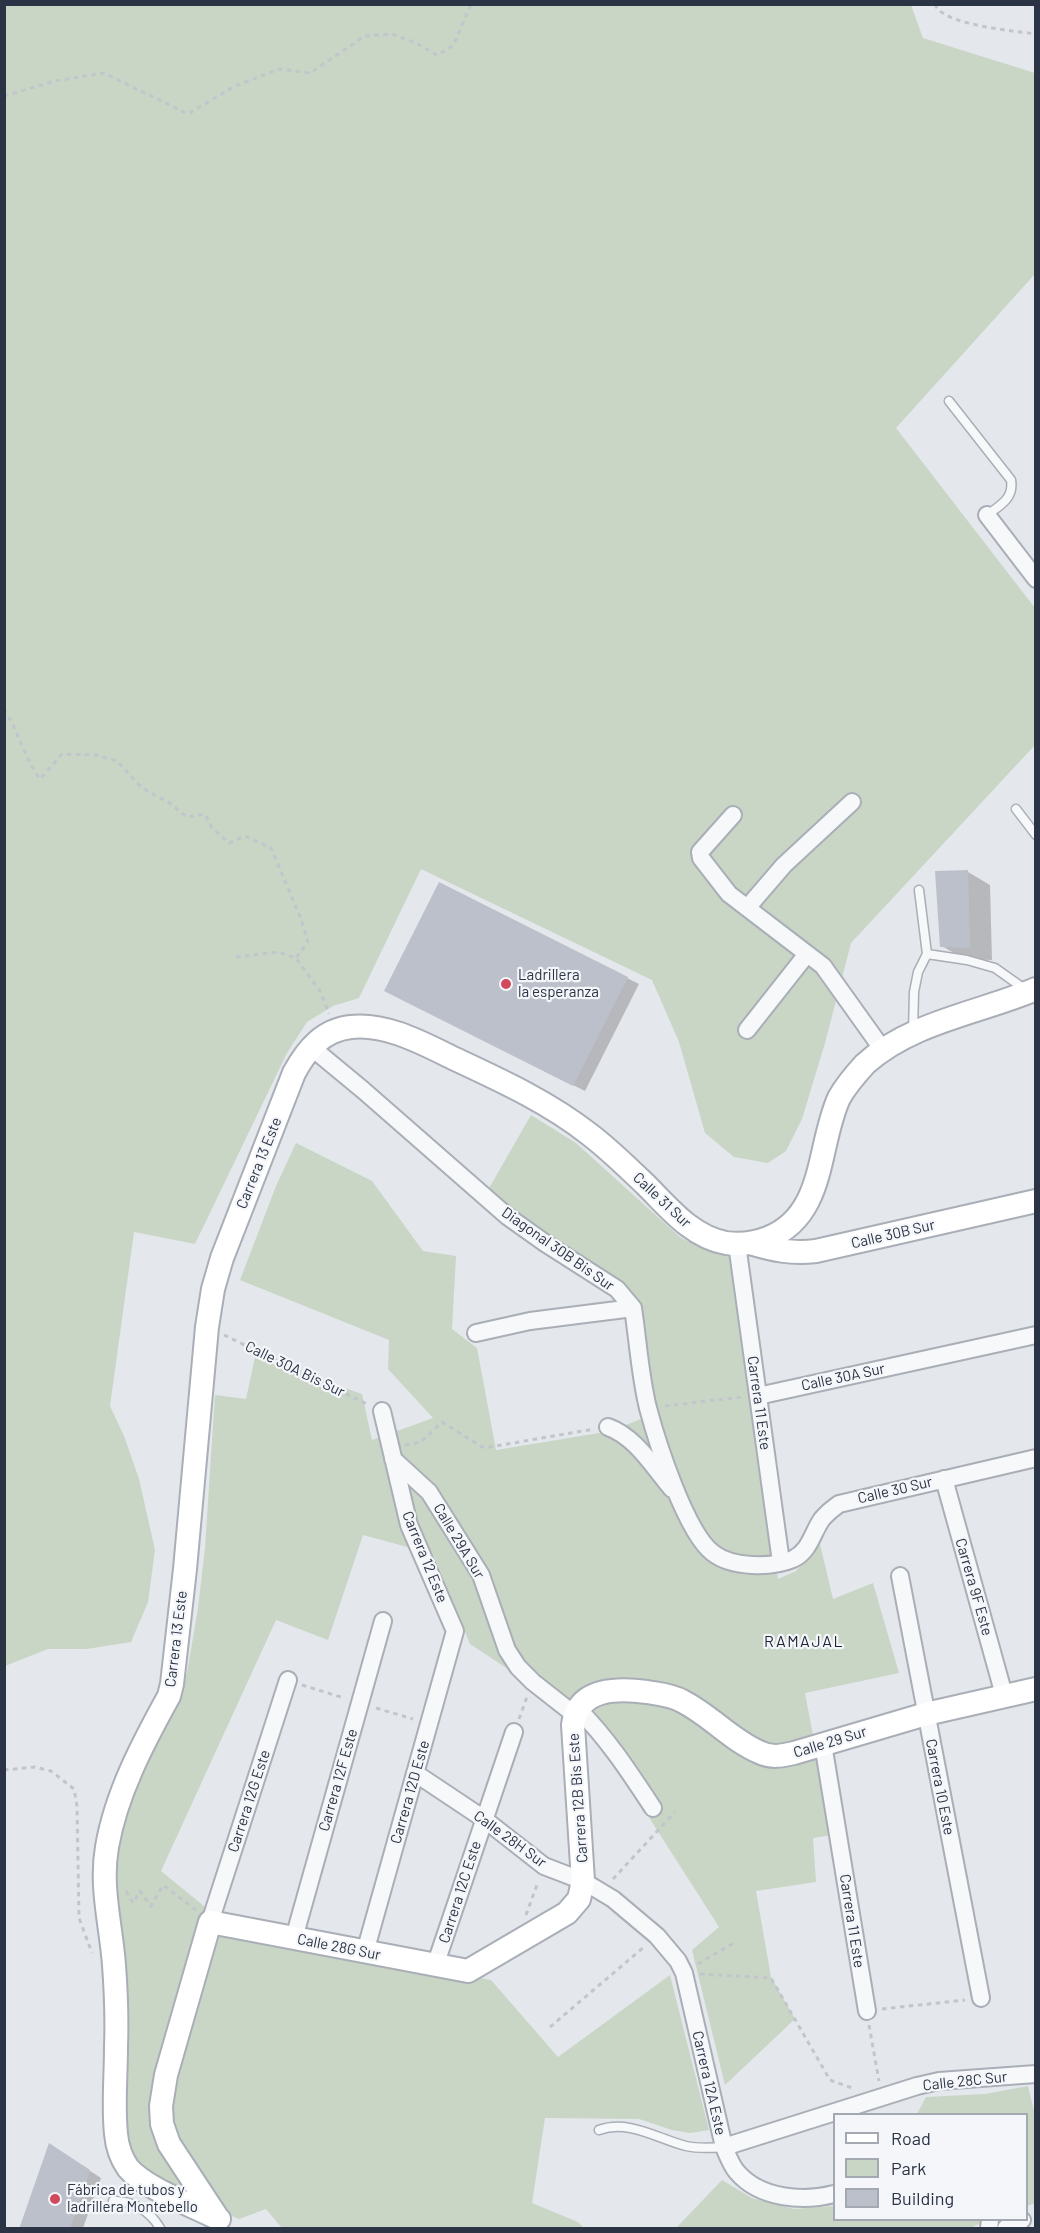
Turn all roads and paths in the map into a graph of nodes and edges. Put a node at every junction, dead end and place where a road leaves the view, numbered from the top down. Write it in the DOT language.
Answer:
graph roads {
  1 [pos="471,4"];
  2 [pos="935,4"];
  3 [pos="1035,34"];
  4 [pos="4,96"];
  5 [pos="949,401"];
  6 [pos="987,515"];
  7 [pos="1035,579"];
  8 [pos="4,709"];
  9 [pos="852,802"];
  10 [pos="1016,809"];
  11 [pos="733,815"];
  12 [pos="1035,835"];
  13 [pos="919,890"];
  14 [pos="747,908"];
  15 [pos="807,954"];
  16 [pos="927,954"];
  17 [pos="236,957"];
  18 [pos="296,958"];
  19 [pos="1032,991"];
  20 [pos="335,1030"];
  21 [pos="747,1030"];
  22 [pos="913,1033"];
  23 [pos="311,1047"];
  24 [pos="883,1050"];
  25 [pos="1035,1202"];
  26 [pos="744,1244"];
  27 [pos="633,1308"];
  28 [pos="207,1327"];
  29 [pos="477,1333"];
  30 [pos="1035,1335"];
  31 [pos="758,1396"];
  32 [pos="648,1407"];
  33 [pos="382,1411"];
  34 [pos="608,1427"];
  35 [pos="392,1453"];
  36 [pos="1035,1458"];
  37 [pos="944,1479"];
  38 [pos="678,1496"];
  39 [pos="781,1562"];
  40 [pos="900,1576"];
  41 [pos="383,1621"];
  42 [pos="455,1631"];
  43 [pos="288,1680"];
  44 [pos="533,1682"];
  45 [pos="1035,1689"];
  46 [pos="1005,1695"];
  47 [pos="577,1712"];
  48 [pos="926,1714"];
  49 [pos="514,1732"];
  50 [pos="823,1744"];
  51 [pos="4,1770"];
  52 [pos="415,1773"];
  53 [pos="652,1808"];
  54 [pos="675,1812"];
  55 [pos="484,1819"];
  56 [pos="544,1866"];
  57 [pos="592,1887"];
  58 [pos="122,1902"];
  59 [pos="213,1913"];
  60 [pos="657,1936"];
  61 [pos="294,1938"];
  62 [pos="735,1942"];
  63 [pos="516,1944"];
  64 [pos="365,1952"];
  65 [pos="93,1956"];
  66 [pos="435,1966"];
  67 [pos="684,1973"];
  68 [pos="981,1998"];
  69 [pos="867,2011"];
  70 [pos="550,2027"];
  71 [pos="1035,2074"];
  72 [pos="882,2098"];
  73 [pos="833,2113"];
  74 [pos="834,2113"];
  75 [pos="599,2130"];
  76 [pos="724,2147"];
  77 [pos="833,2194"];
  78 [pos="113,2201"];
  79 [pos="1020,2221"];
  80 [pos="224,2224"];
  81 [pos="160,2229"];
  82 [pos="1005,2229"];
  1 -- 4 [label="path"];
  2 -- 3 [label="path"];
  5 -- 6 [label="lane"];
  6 -- 7 [label="street"];
  8 -- 18 [label="path"];
  9 -- 14 [label="street"];
  10 -- 12 [label="lane"];
  11 -- 14 [label="street"];
  13 -- 16 [label="lane"];
  14 -- 15 [label="street"];
  15 -- 21 [label="street"];
  15 -- 24 [label="street"];
  16 -- 19 [label="lane"];
  16 -- 22 [label="lane"];
  17 -- 18 [label="path"];
  18 -- 20 [label="path"];
  19 -- 22 [label="main road"];
  20 -- 23 [label="main road, Calle 31 Sur"];
  20 -- 26 [label="main road, Calle 31 Sur"];
  22 -- 24 [label="main road"];
  23 -- 27 [label="street, Diagonal 30B Bis Sur"];
  23 -- 28 [label="main road, Carrera 13 Este"];
  24 -- 26 [label="main road"];
  25 -- 26 [label="main road, Calle 30B Sur"];
  26 -- 31 [label="street, Carrera 11 Este"];
  27 -- 29 [label="street"];
  27 -- 32 [label="street"];
  28 -- 33 [label="path, Calle 30A Bis Sur"];
  28 -- 80 [label="main road, Carrera 13 Este"];
  30 -- 31 [label="street, Calle 30A Sur"];
  31 -- 32 [label="path"];
  31 -- 39 [label="street, Carrera 11 Este"];
  32 -- 38 [label="street"];
  33 -- 35 [label="street, Carrera 12 Este"];
  34 -- 35 [label="path"];
  34 -- 38 [label="street"];
  35 -- 42 [label="street, Carrera 12 Este"];
  35 -- 44 [label="street, Calle 29A Sur"];
  36 -- 37 [label="street, Calle 30 Sur"];
  37 -- 39 [label="street, Calle 30 Sur"];
  37 -- 46 [label="street, Carrera 9F Este"];
  38 -- 39 [label="street"];
  40 -- 48 [label="street, Carrera 10 Este"];
  41 -- 61 [label="street, Carrera 12F Este"];
  42 -- 52 [label="street, Carrera 12D Este"];
  43 -- 59 [label="street, Carrera 12G Este"];
  44 -- 47 [label="street, Calle 29A Sur"];
  44 -- 49 [label="path"];
  45 -- 46 [label="main road, Calle 29 Sur"];
  46 -- 48 [label="main road, Calle 29 Sur"];
  47 -- 50 [label="main road, Calle 29 Sur"];
  47 -- 53 [label="street, Calle 29A Sur"];
  47 -- 57 [label="main road, Carrera 12B Bis Este"];
  48 -- 50 [label="main road, Calle 29 Sur"];
  48 -- 68 [label="street, Carrera 10 Este"];
  49 -- 55 [label="street, Carrera 12C Este"];
  50 -- 69 [label="street, Carrera 11 Este"];
  51 -- 65 [label="path"];
  52 -- 55 [label="street, Calle 28H Sur"];
  52 -- 64 [label="street, Carrera 12D Este"];
  54 -- 57 [label="path"];
  55 -- 56 [label="street, Calle 28H Sur"];
  55 -- 66 [label="street, Carrera 12C Este"];
  56 -- 57 [label="street, Calle 28H Sur"];
  56 -- 63 [label="path"];
  57 -- 60 [label="street, Calle 28H Sur"];
  57 -- 63 [label="main road"];
  58 -- 59 [label="path"];
  59 -- 61 [label="main road, Calle 28G Sur"];
  59 -- 80 [label="main road, Carrera 13 Este"];
  60 -- 67 [label="street, Calle 28H Sur"];
  60 -- 70 [label="path"];
  61 -- 64 [label="main road, Calle 28G Sur"];
  62 -- 67 [label="path"];
  63 -- 66 [label="main road, Calle 28G Sur"];
  64 -- 66 [label="main road, Calle 28G Sur"];
  67 -- 72 [label="path"];
  67 -- 76 [label="street, Carrera 12A Este"];
  68 -- 69 [label="path"];
  69 -- 72 [label="path"];
  71 -- 72 [label="street, Calle 28C Sur"];
  72 -- 74 [label="street, Calle 28C Sur"];
  73 -- 76 [label="street, Calle 28C Sur"];
  75 -- 76 [label="lane"];
  76 -- 77 [label="street, Carrera 12A Este"];
  78 -- 81 [label="lane"];
  79 -- 82 [label="street"];
}
